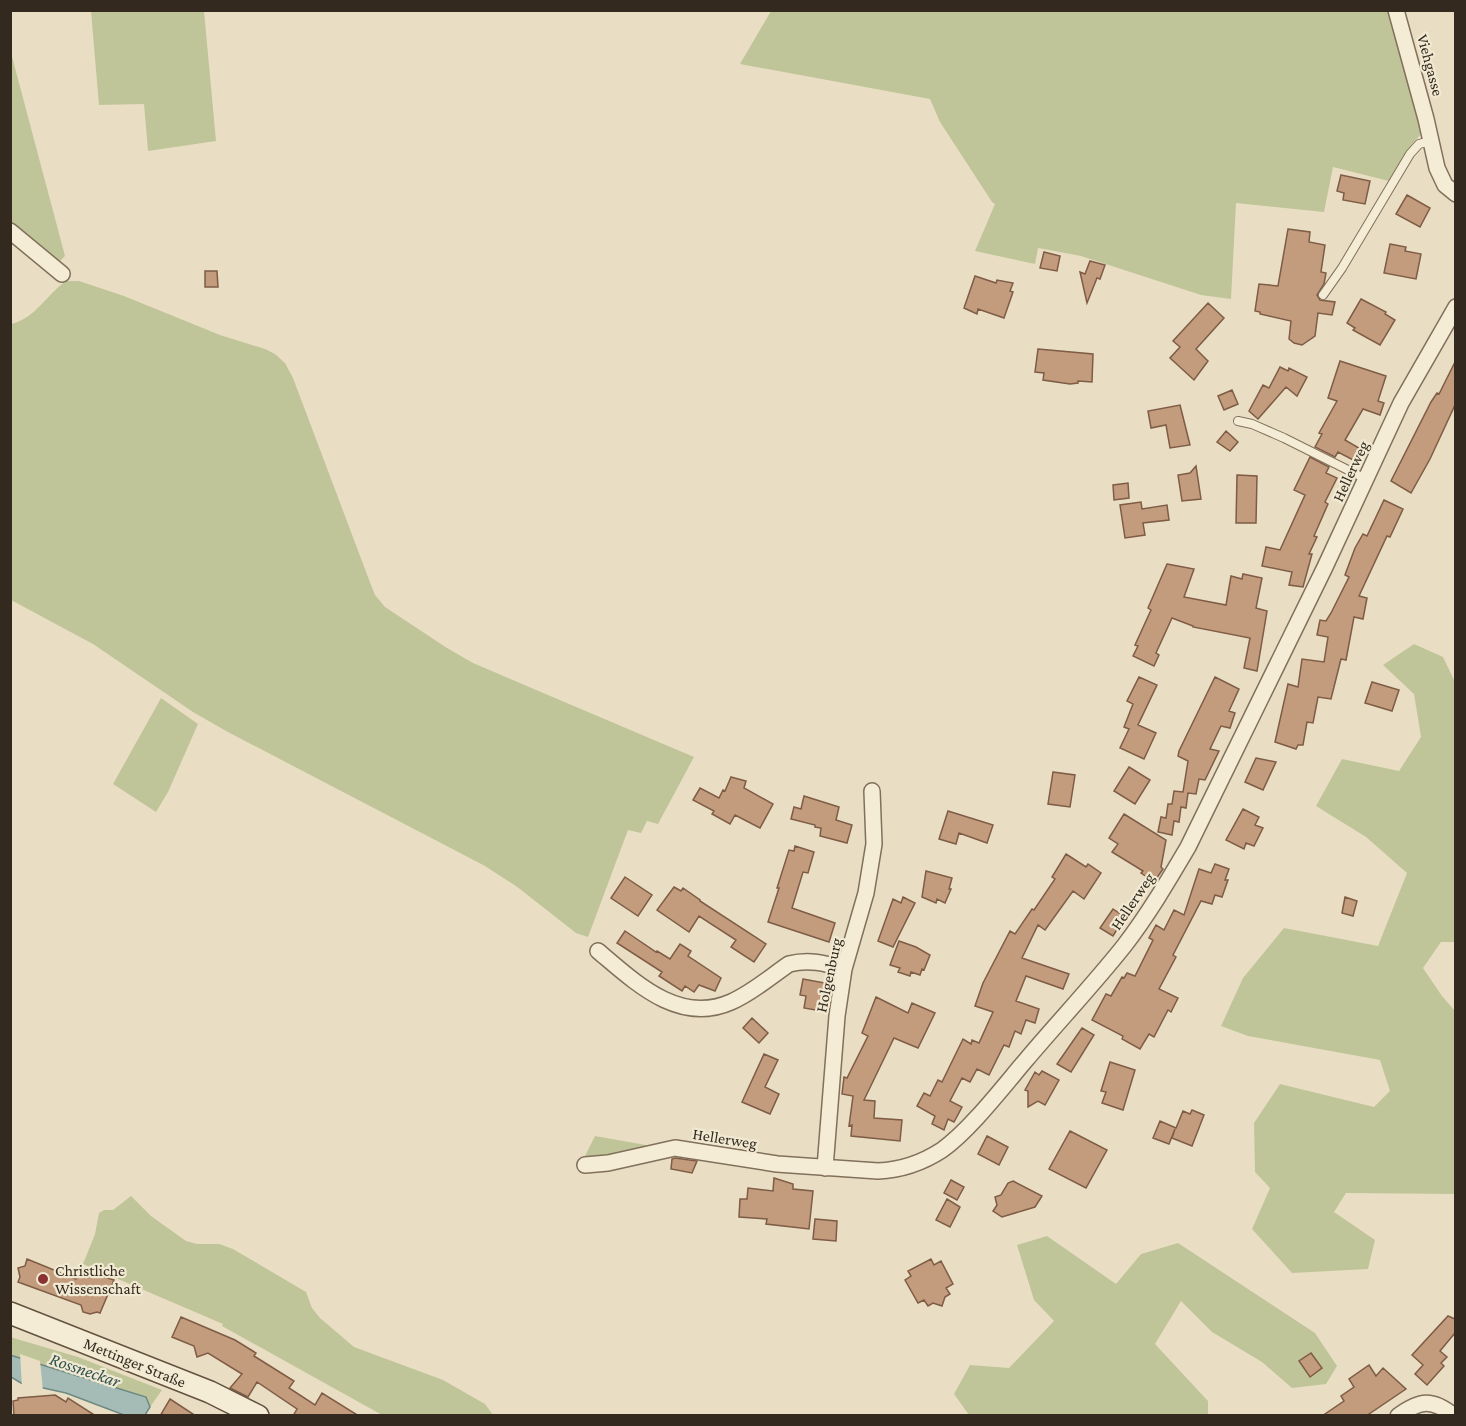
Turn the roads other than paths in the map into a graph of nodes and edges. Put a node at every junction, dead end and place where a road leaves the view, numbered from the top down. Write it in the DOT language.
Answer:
graph roads {
  1 [pos="1396,10"];
  2 [pos="1431,141"];
  3 [pos="1455,194"];
  4 [pos="10,231"];
  5 [pos="62,274"];
  6 [pos="1323,294"];
  7 [pos="1455,307"];
  8 [pos="1238,421"];
  9 [pos="1365,479"];
  10 [pos="872,791"];
  11 [pos="598,951"];
  12 [pos="844,969"];
  13 [pos="585,1165"];
  14 [pos="825,1168"];
  15 [pos="10,1313"];
  16 [pos="258,1416"];
  17 [pos="1398,1416"];
  18 [pos="1454,1416"];
  1 -- 2 [label="street, Viehgasse"];
  2 -- 3 [label="street, Viehgasse"];
  2 -- 6 [label="lane"];
  4 -- 5 [label="street"];
  7 -- 9 [label="street, Hellerweg"];
  8 -- 9 [label="lane"];
  9 -- 14 [label="street, Hellerweg"];
  10 -- 12 [label="street, Holgenburg"];
  11 -- 12 [label="street"];
  12 -- 14 [label="street, Holgenburg"];
  13 -- 14 [label="street, Hellerweg"];
  15 -- 16 [label="main road, Mettinger Straße"];
  17 -- 18 [label="street"];
}
